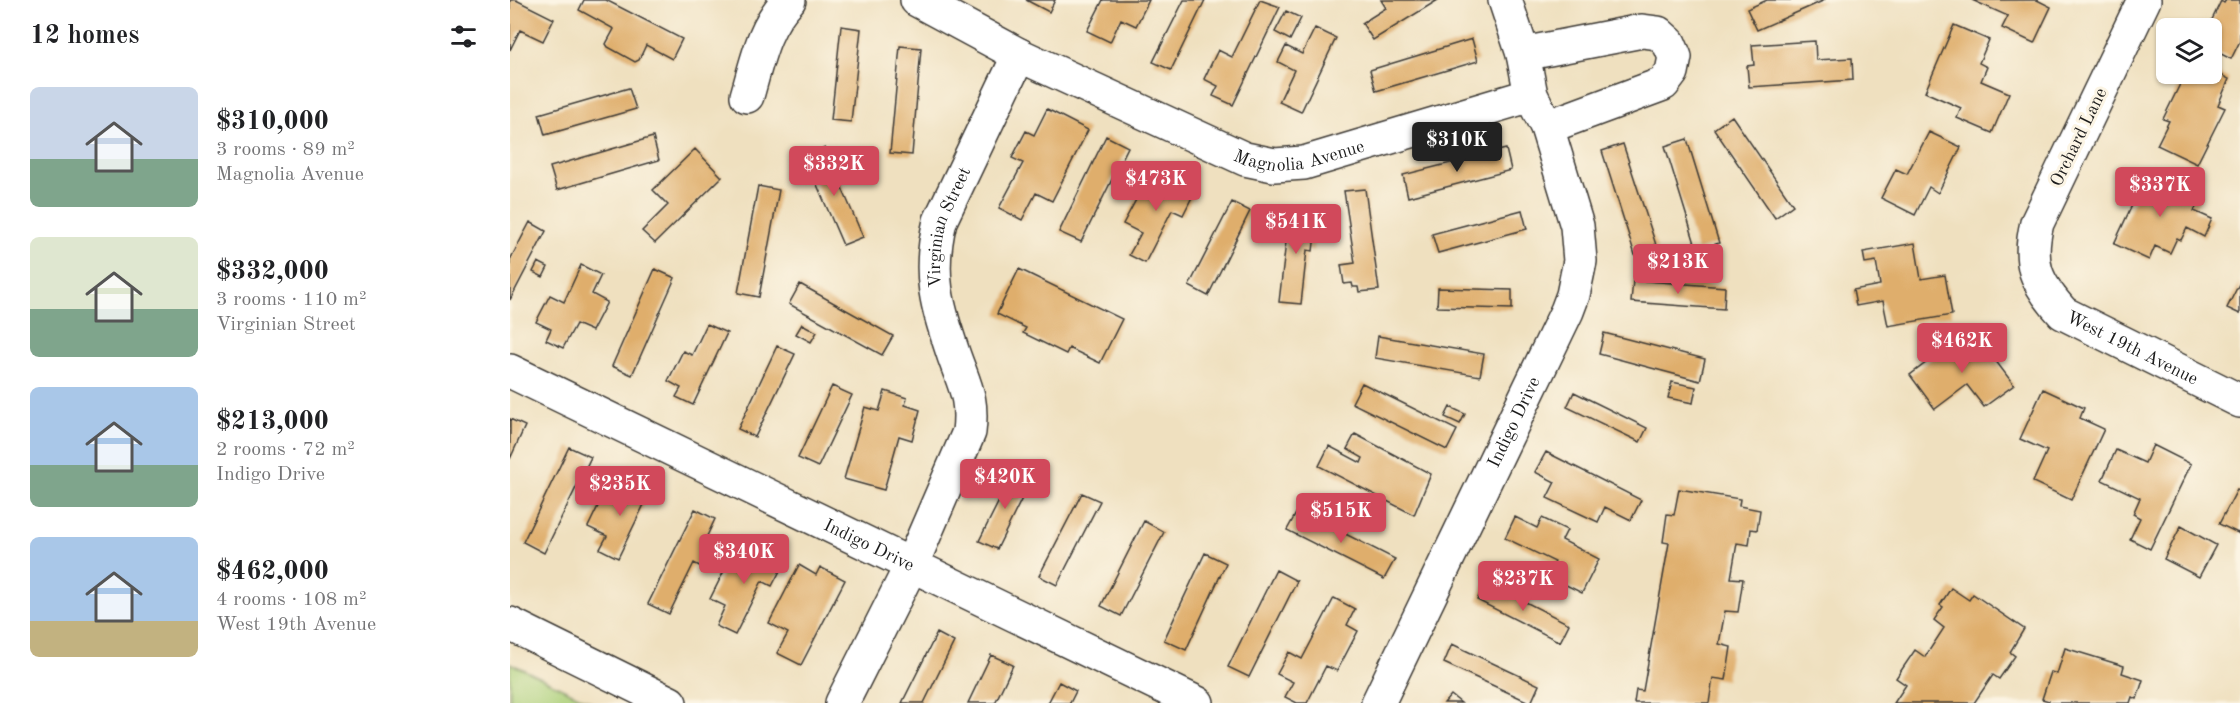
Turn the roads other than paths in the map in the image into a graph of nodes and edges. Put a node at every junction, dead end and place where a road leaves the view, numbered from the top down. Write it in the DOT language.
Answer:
graph roads {
  1 [pos="789,0"];
  2 [pos="917,0"];
  3 [pos="1505,0"];
  4 [pos="2144,0"];
  5 [pos="1523,54"];
  6 [pos="1019,55"];
  7 [pos="1532,95"];
  8 [pos="747,96"];
  9 [pos="1547,127"];
  10 [pos="2038,279"];
  11 [pos="510,371"];
  12 [pos="2240,401"];
  13 [pos="911,566"];
  14 [pos="510,624"];
  15 [pos="670,703"];
  16 [pos="842,703"];
  17 [pos="1197,703"];
  18 [pos="1378,703"];
  1 -- 8 [label="street"];
  2 -- 6 [label="street, Magnolia Avenue"];
  3 -- 5 [label="street, Indigo Drive"];
  4 -- 10 [label="street, Orchard Lane"];
  5 -- 7 [label="street, Indigo Drive"];
  5 -- 9 [label="street"];
  6 -- 7 [label="street, Magnolia Avenue"];
  6 -- 13 [label="street, Virginian Street"];
  7 -- 9 [label="street, Indigo Drive"];
  9 -- 18 [label="street, Indigo Drive"];
  10 -- 12 [label="street, West 19th Avenue"];
  11 -- 13 [label="street, Indigo Drive"];
  13 -- 16 [label="street, Virginian Street"];
  13 -- 17 [label="street, Indigo Drive"];
  14 -- 15 [label="street"];
}
